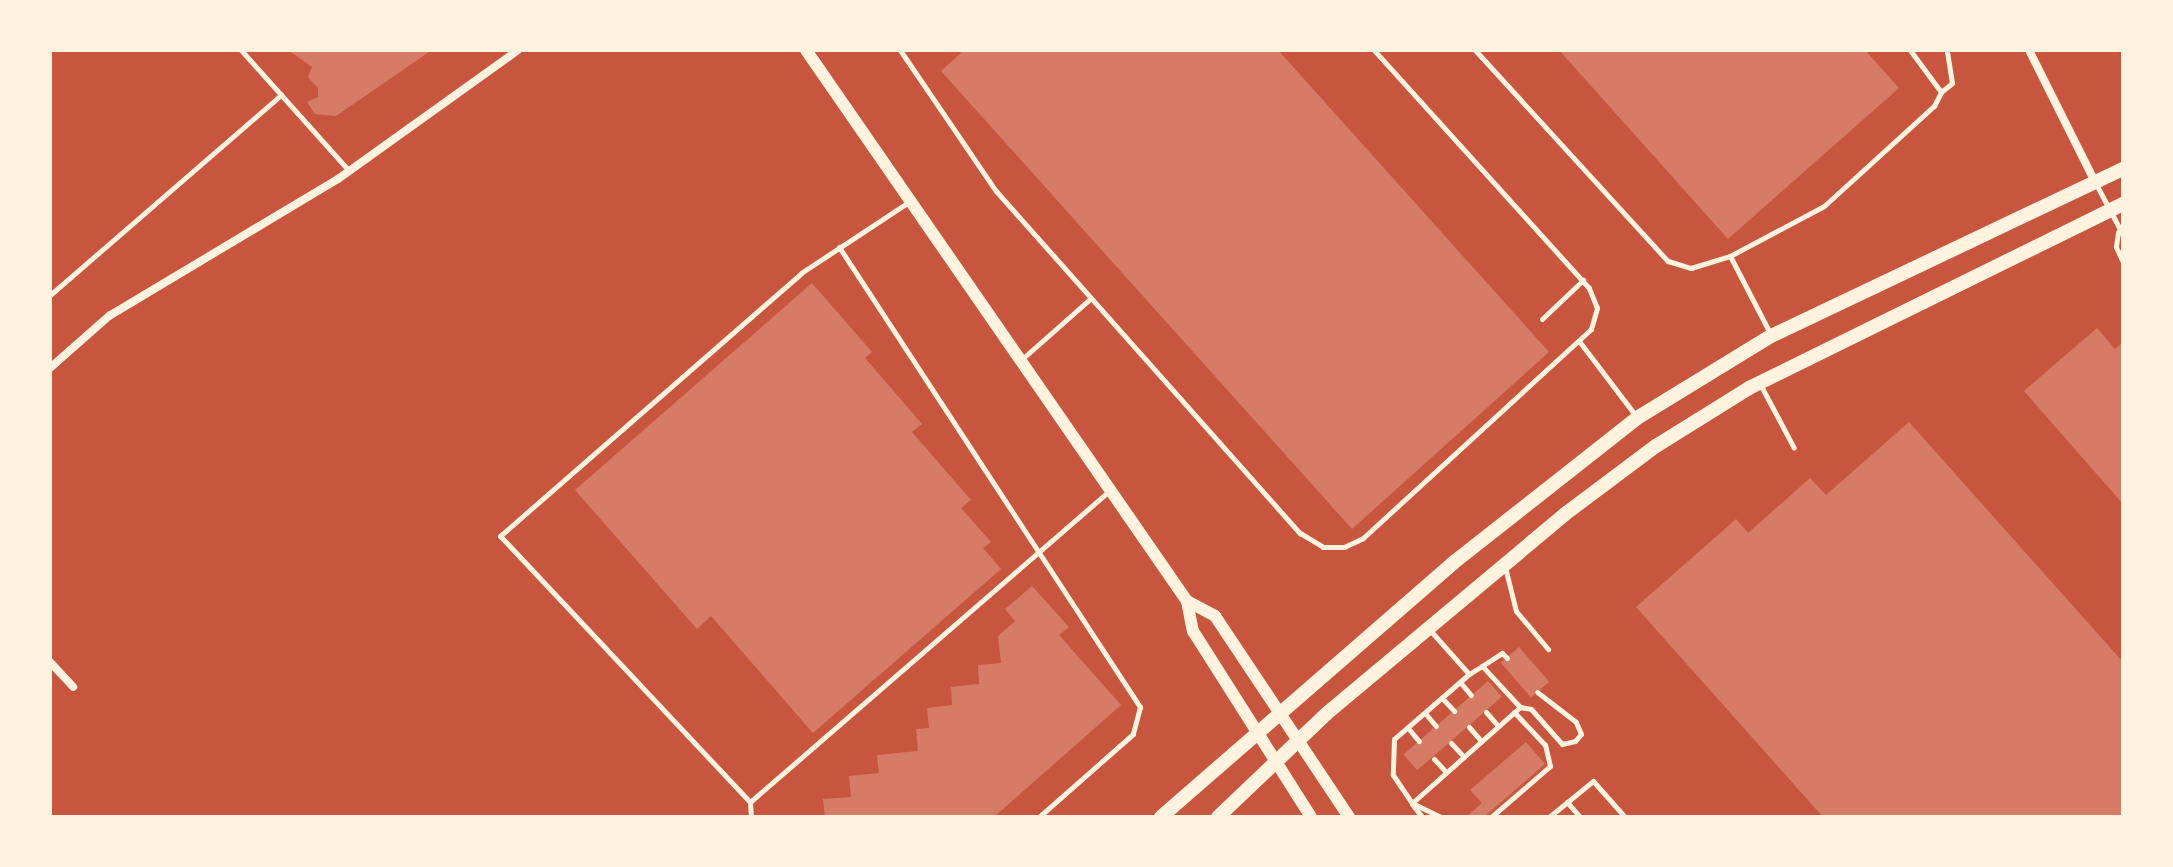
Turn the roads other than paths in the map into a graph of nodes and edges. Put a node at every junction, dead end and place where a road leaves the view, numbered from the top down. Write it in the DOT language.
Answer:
graph roads {
  1 [pos="241,50"];
  2 [pos="518,50"];
  3 [pos="806,50"];
  4 [pos="900,50"];
  5 [pos="1374,50"];
  6 [pos="1475,50"];
  7 [pos="1910,50"];
  8 [pos="1947,50"];
  9 [pos="2029,50"];
  10 [pos="1941,92"];
  11 [pos="281,95"];
  12 [pos="2123,169"];
  13 [pos="349,171"];
  14 [pos="2095,182"];
  15 [pos="911,200"];
  16 [pos="2123,204"];
  17 [pos="2108,212"];
  18 [pos="2121,234"];
  19 [pos="839,247"];
  20 [pos="1730,256"];
  21 [pos="2123,262"];
  22 [pos="1583,280"];
  23 [pos="50,295"];
  24 [pos="1091,298"];
  25 [pos="1542,319"];
  26 [pos="1771,336"];
  27 [pos="1579,341"];
  28 [pos="1021,360"];
  29 [pos="50,368"];
  30 [pos="1760,383"];
  31 [pos="1637,418"];
  32 [pos="1794,448"];
  33 [pos="1111,490"];
  34 [pos="1039,551"];
  35 [pos="1505,564"];
  36 [pos="1187,601"];
  37 [pos="1428,628"];
  38 [pos="1548,649"];
  39 [pos="1507,658"];
  40 [pos="50,662"];
  41 [pos="1482,666"];
  42 [pos="1469,674"];
  43 [pos="1460,682"];
  44 [pos="73,687"];
  45 [pos="1537,692"];
  46 [pos="1471,695"];
  47 [pos="1442,698"];
  48 [pos="1520,707"];
  49 [pos="1454,711"];
  50 [pos="1486,712"];
  51 [pos="1514,712"];
  52 [pos="1425,713"];
  53 [pos="1280,714"];
  54 [pos="1436,726"];
  55 [pos="1498,726"];
  56 [pos="1469,727"];
  57 [pos="1408,728"];
  58 [pos="1258,734"];
  59 [pos="1296,741"];
  60 [pos="1419,741"];
  61 [pos="1481,741"];
  62 [pos="1451,743"];
  63 [pos="1464,757"];
  64 [pos="1434,759"];
  65 [pos="1274,760"];
  66 [pos="1446,772"];
  67 [pos="750,802"];
  68 [pos="1567,802"];
  69 [pos="1412,803"];
  70 [pos="1553,816"];
  71 [pos="751,817"];
  72 [pos="1039,817"];
  73 [pos="1161,817"];
  74 [pos="1218,817"];
  75 [pos="1311,817"];
  76 [pos="1349,817"];
  77 [pos="1422,817"];
  78 [pos="1441,817"];
  79 [pos="1491,817"];
  80 [pos="1580,817"];
  81 [pos="1625,817"];
  1 -- 11 [label="lane"];
  2 -- 13 [label="street"];
  3 -- 15 [label="street"];
  4 -- 24 [label="lane"];
  5 -- 22 [label="lane"];
  6 -- 20 [label="lane"];
  7 -- 10 [label="lane"];
  8 -- 10 [label="lane"];
  9 -- 14 [label="street"];
  10 -- 20 [label="lane"];
  11 -- 13 [label="lane"];
  11 -- 23 [label="lane"];
  12 -- 14 [label="main road"];
  13 -- 29 [label="street"];
  14 -- 17 [label="lane"];
  14 -- 26 [label="main road"];
  15 -- 19 [label="lane"];
  15 -- 28 [label="street"];
  16 -- 17 [label="main road"];
  17 -- 18 [label="lane"];
  17 -- 30 [label="main road"];
  18 -- 21 [label="lane"];
  19 -- 34 [label="lane"];
  19 -- 67 [label="lane"];
  20 -- 26 [label="lane"];
  22 -- 25 [label="lane"];
  22 -- 27 [label="lane"];
  24 -- 27 [label="lane"];
  24 -- 28 [label="lane"];
  26 -- 31 [label="main road"];
  27 -- 31 [label="lane"];
  28 -- 33 [label="street"];
  30 -- 32 [label="lane"];
  30 -- 35 [label="main road"];
  31 -- 53 [label="main road"];
  33 -- 34 [label="lane"];
  33 -- 36 [label="street"];
  34 -- 67 [label="lane"];
  34 -- 72 [label="lane"];
  35 -- 37 [label="main road"];
  35 -- 38 [label="lane"];
  36 -- 53 [label="street"];
  36 -- 58 [label="street"];
  37 -- 42 [label="lane"];
  37 -- 59 [label="main road"];
  39 -- 41 [label="lane"];
  40 -- 44 [label="street"];
  41 -- 42 [label="lane"];
  41 -- 48 [label="lane"];
  42 -- 43 [label="lane"];
  43 -- 46 [label="lane"];
  43 -- 47 [label="lane"];
  45 -- 48 [label="lane"];
  47 -- 49 [label="lane"];
  47 -- 52 [label="lane"];
  48 -- 51 [label="lane"];
  50 -- 55 [label="lane"];
  51 -- 55 [label="lane"];
  51 -- 79 [label="lane"];
  52 -- 54 [label="lane"];
  52 -- 57 [label="lane"];
  53 -- 58 [label="main road"];
  53 -- 59 [label="street"];
  55 -- 61 [label="lane"];
  56 -- 61 [label="lane"];
  57 -- 60 [label="lane"];
  57 -- 69 [label="lane"];
  58 -- 65 [label="street"];
  58 -- 73 [label="main road"];
  59 -- 65 [label="main road"];
  59 -- 76 [label="street"];
  61 -- 63 [label="lane"];
  62 -- 63 [label="lane"];
  63 -- 66 [label="lane"];
  64 -- 66 [label="lane"];
  65 -- 74 [label="main road"];
  65 -- 75 [label="street"];
  66 -- 69 [label="lane"];
  67 -- 71 [label="lane"];
  68 -- 70 [label="lane"];
  68 -- 80 [label="lane"];
  68 -- 81 [label="lane"];
  69 -- 77 [label="lane"];
  69 -- 78 [label="lane"];
}
